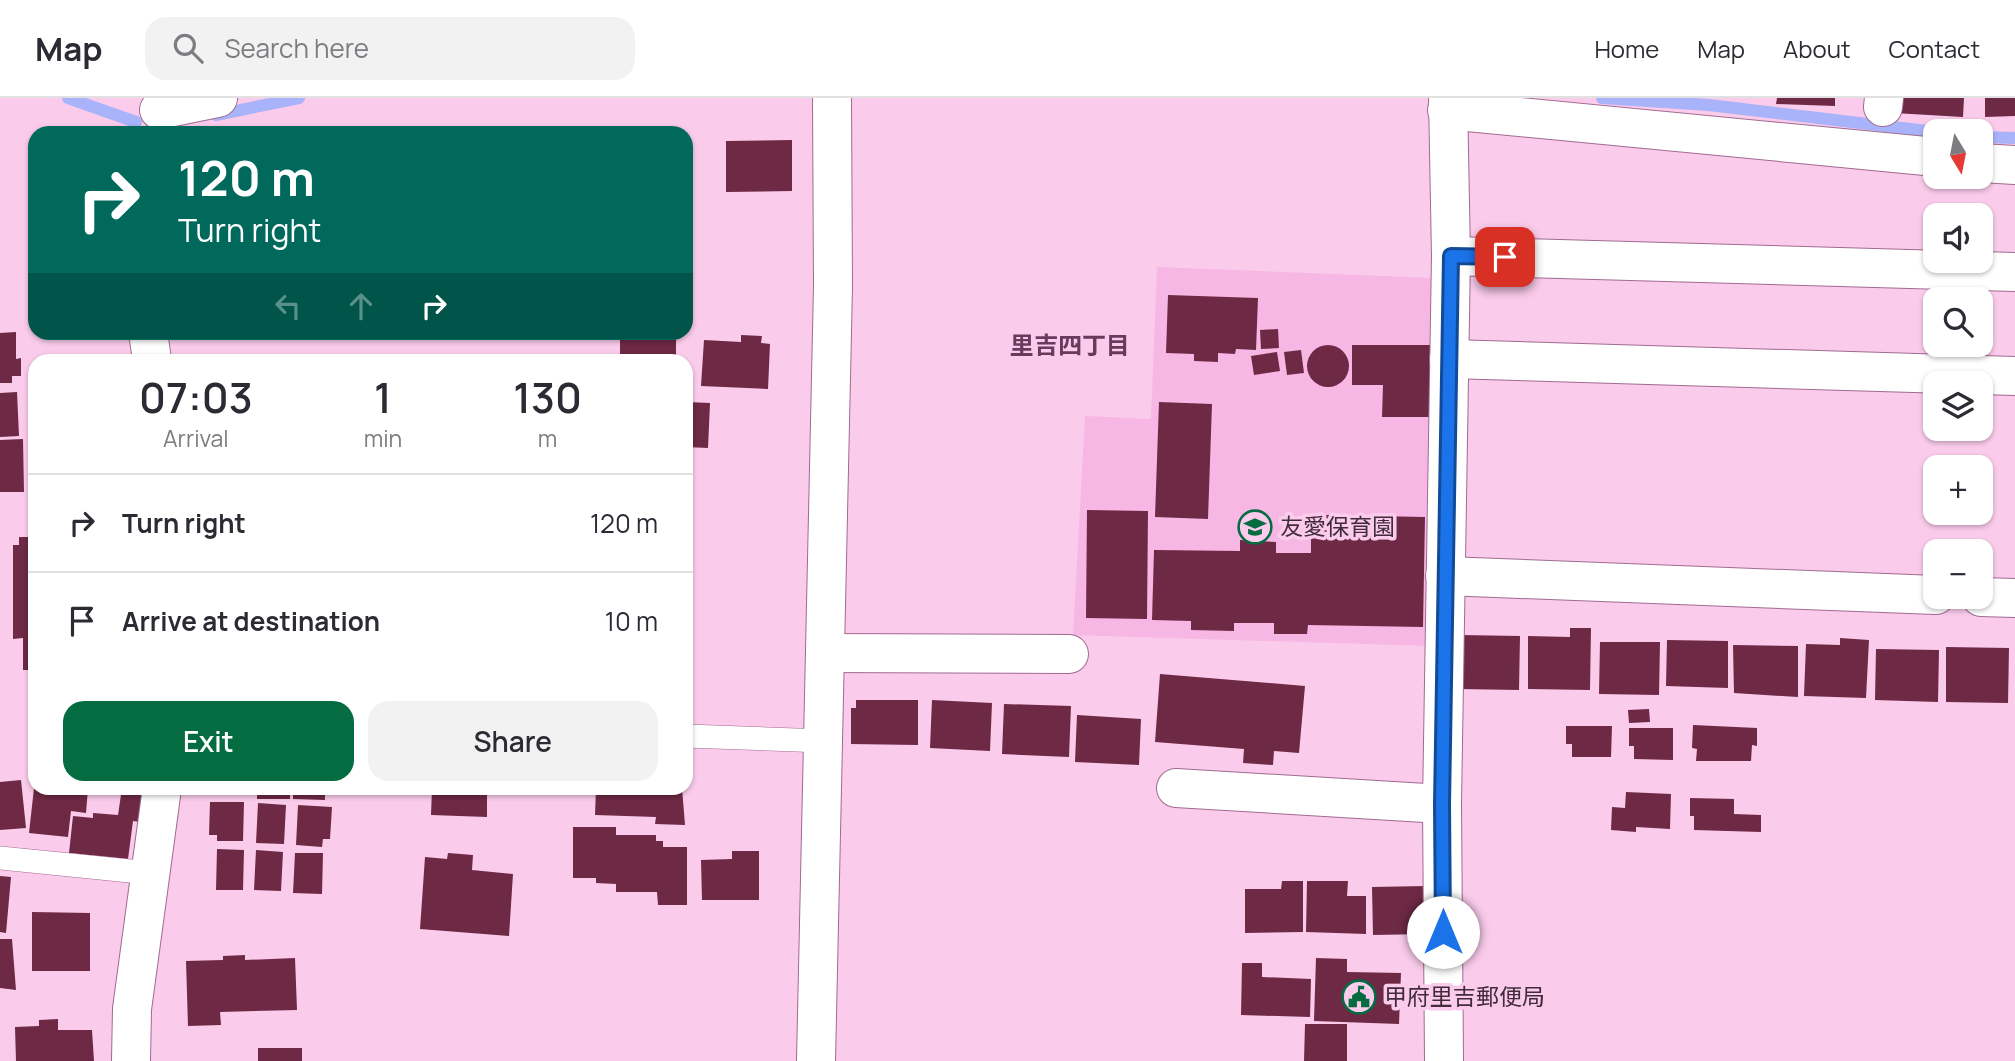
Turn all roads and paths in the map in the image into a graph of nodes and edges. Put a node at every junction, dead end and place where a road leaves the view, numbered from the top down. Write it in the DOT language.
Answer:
graph roads {
  1 [pos="218,98"];
  2 [pos="832,98"];
  3 [pos="1447,105"];
  4 [pos="159,114"];
  5 [pos="1923,156"];
  6 [pos="1993,163"];
  7 [pos="2015,164"];
  8 [pos="1451,256"];
  9 [pos="2015,272"];
  10 [pos="1449,359"];
  11 [pos="2015,376"];
  12 [pos="1445,576"];
  13 [pos="1923,594"];
  14 [pos="1993,597"];
  15 [pos="2015,598"];
  16 [pos="825,653"];
  17 [pos="1069,653"];
  18 [pos="693,736"];
  19 [pos="824,741"];
  20 [pos="1176,788"];
  21 [pos="161,795"];
  22 [pos="1442,804"];
  23 [pos="0,858"];
  24 [pos="150,873"];
  25 [pos="131,1061"];
  26 [pos="816,1061"];
  27 [pos="1444,1061"];
  1 -- 4 [label="street"];
  2 -- 16 [label="street"];
  3 -- 5 [label="street"];
  3 -- 8 [label="street"];
  6 -- 7 [label="street"];
  8 -- 9 [label="street"];
  8 -- 10 [label="street"];
  10 -- 11 [label="street"];
  10 -- 12 [label="street"];
  12 -- 13 [label="street"];
  12 -- 22 [label="street"];
  14 -- 15 [label="street"];
  16 -- 17 [label="street"];
  16 -- 19 [label="street"];
  18 -- 19 [label="lane"];
  19 -- 26 [label="street"];
  20 -- 22 [label="street"];
  21 -- 24 [label="street"];
  22 -- 27 [label="street"];
  23 -- 24 [label="lane"];
  24 -- 25 [label="street"];
}
